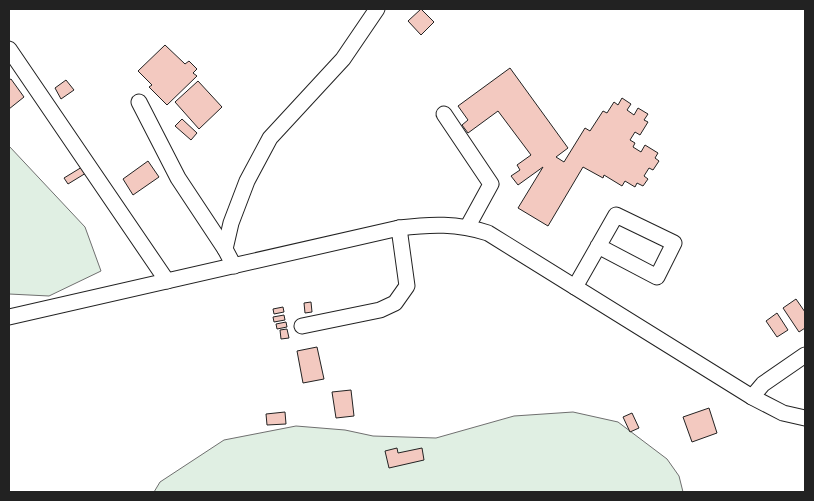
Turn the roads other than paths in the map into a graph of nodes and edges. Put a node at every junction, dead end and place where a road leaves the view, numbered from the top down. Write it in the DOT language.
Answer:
graph roads {
  1 [pos="377,9"];
  2 [pos="9,49"];
  3 [pos="14,66"];
  4 [pos="139,102"];
  5 [pos="444,114"];
  6 [pos="468,226"];
  7 [pos="399,228"];
  8 [pos="598,246"];
  9 [pos="225,249"];
  10 [pos="234,266"];
  11 [pos="167,281"];
  12 [pos="575,287"];
  13 [pos="9,317"];
  14 [pos="302,326"];
  15 [pos="805,355"];
  16 [pos="752,397"];
  17 [pos="805,418"];
  1 -- 9 [label="street"];
  2 -- 3 [label="street"];
  3 -- 11 [label="street"];
  4 -- 9 [label="street"];
  5 -- 6 [label="street"];
  6 -- 7 [label="street"];
  6 -- 12 [label="street"];
  7 -- 10 [label="street"];
  7 -- 14 [label="street"];
  8 -- 8 [label="street"];
  8 -- 12 [label="street"];
  9 -- 10 [label="street"];
  10 -- 11 [label="street"];
  11 -- 13 [label="street"];
  12 -- 16 [label="street"];
  15 -- 16 [label="street"];
  16 -- 17 [label="street"];
}
